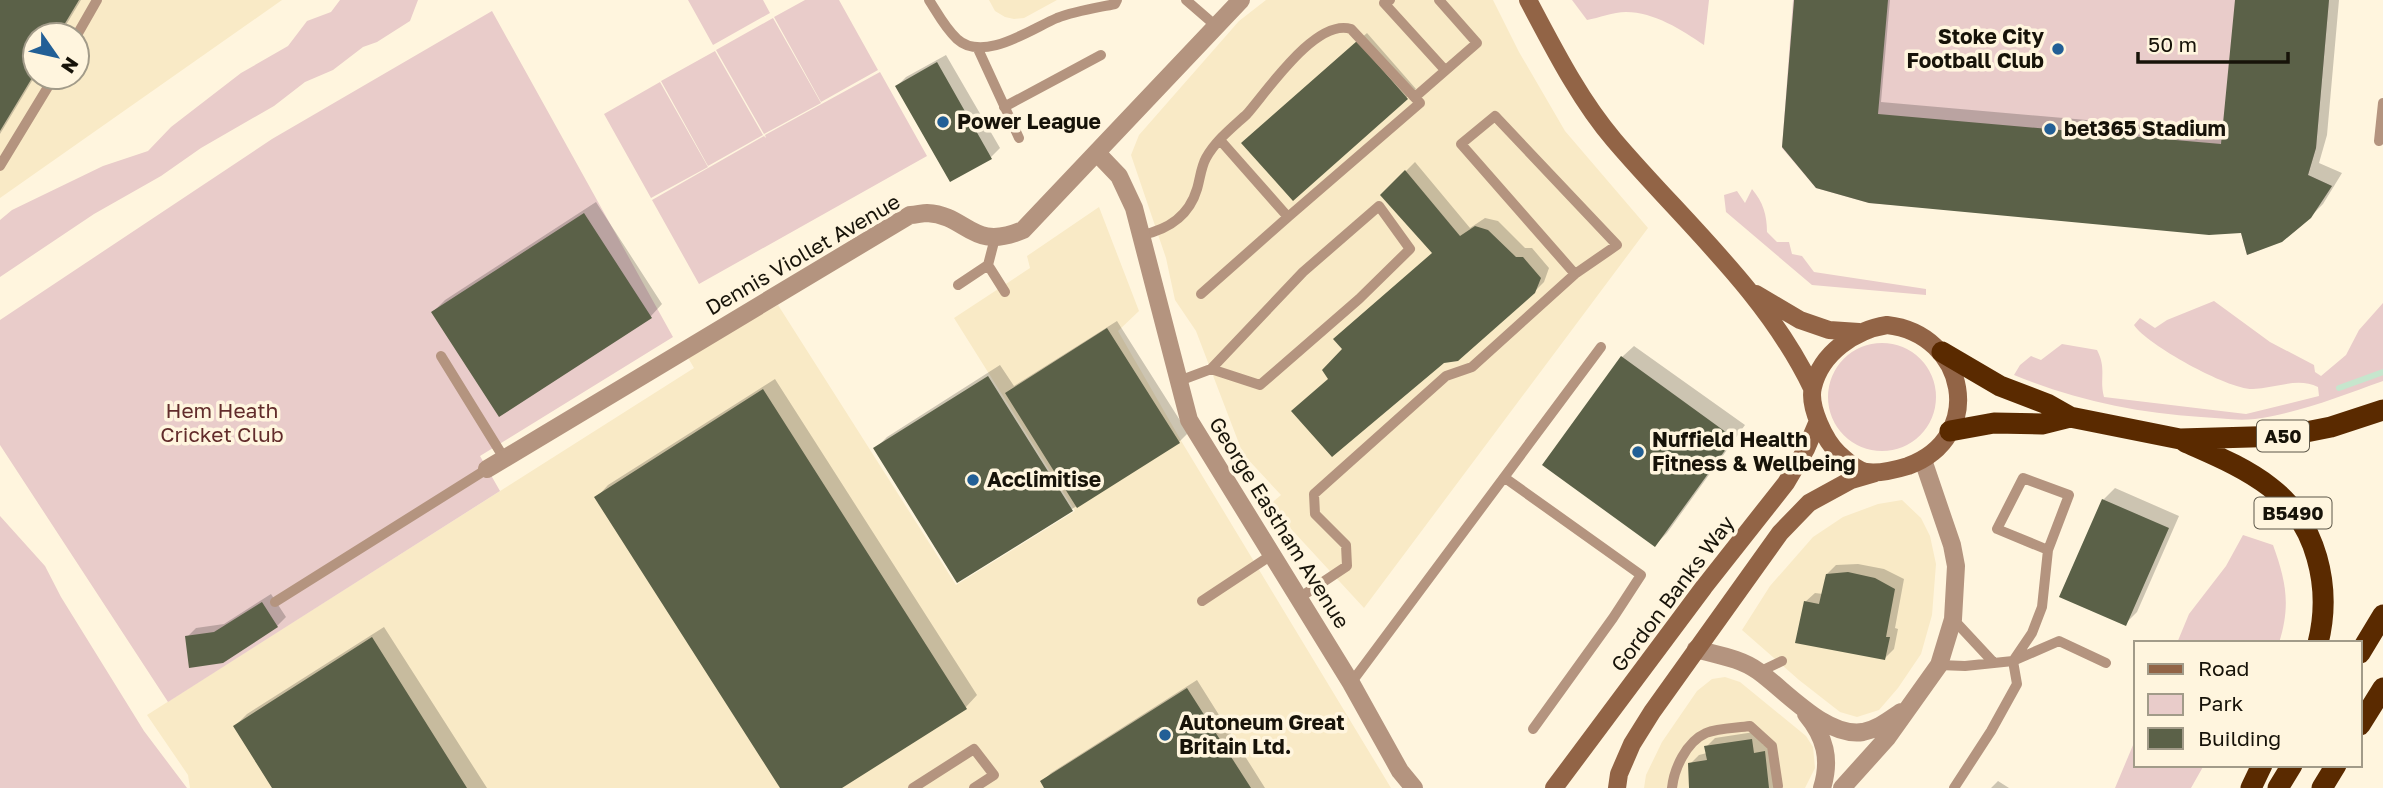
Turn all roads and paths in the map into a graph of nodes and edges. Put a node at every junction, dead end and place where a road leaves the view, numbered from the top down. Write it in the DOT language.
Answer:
graph roads {
  1 [pos="97,0"];
  2 [pos="929,0"];
  3 [pos="1118,0"];
  4 [pos="1186,0"];
  5 [pos="1241,0"];
  6 [pos="1390,0"];
  7 [pos="1439,0"];
  8 [pos="1528,0"];
  9 [pos="85,21"];
  10 [pos="1216,26"];
  11 [pos="978,49"];
  12 [pos="1101,55"];
  13 [pos="1445,70"];
  14 [pos="46,91"];
  15 [pos="1415,97"];
  16 [pos="2383,103"];
  17 [pos="1004,107"];
  18 [pos="1019,138"];
  19 [pos="1220,140"];
  20 [pos="2379,141"];
  21 [pos="1097,153"];
  22 [pos="0,166"];
  23 [pos="1288,217"];
  24 [pos="1142,235"];
  25 [pos="995,238"];
  26 [pos="988,265"];
  27 [pos="1575,274"];
  28 [pos="958,285"];
  29 [pos="1748,289"];
  30 [pos="1005,292"];
  31 [pos="1201,294"];
  32 [pos="1858,332"];
  33 [pos="1601,347"];
  34 [pos="1942,352"];
  35 [pos="441,356"];
  36 [pos="1210,369"];
  37 [pos="1179,381"];
  38 [pos="1812,388"];
  39 [pos="2383,410"];
  40 [pos="2070,417"];
  41 [pos="1818,421"];
  42 [pos="1950,431"];
  43 [pos="2179,439"];
  44 [pos="504,458"];
  45 [pos="1923,460"];
  46 [pos="487,469"];
  47 [pos="1875,473"];
  48 [pos="1505,478"];
  49 [pos="2048,550"];
  50 [pos="1273,555"];
  51 [pos="1299,598"];
  52 [pos="1202,601"];
  53 [pos="275,602"];
  54 [pos="2383,615"];
  55 [pos="1953,619"];
  56 [pos="2318,641"];
  57 [pos="1696,649"];
  58 [pos="2362,650"];
  59 [pos="1782,661"];
  60 [pos="2013,661"];
  61 [pos="1994,663"];
  62 [pos="2106,663"];
  63 [pos="1939,664"];
  64 [pos="1759,672"];
  65 [pos="1351,683"];
  66 [pos="2383,688"];
  67 [pos="1907,708"];
  68 [pos="1804,710"];
  69 [pos="2362,722"];
  70 [pos="1533,729"];
  71 [pos="2261,767"];
  72 [pos="2291,767"];
  73 [pos="2335,767"];
  74 [pos="1778,786"];
  75 [pos="913,788"];
  76 [pos="974,788"];
  77 [pos="1413,788"];
  78 [pos="1554,788"];
  79 [pos="1617,788"];
  80 [pos="1672,788"];
  81 [pos="1822,788"];
  82 [pos="1842,788"];
  83 [pos="1954,788"];
  84 [pos="2251,788"];
  85 [pos="2278,788"];
  86 [pos="2322,788"];
  1 -- 9 [label="lane"];
  2 -- 11 [label="lane"];
  3 -- 11 [label="lane"];
  4 -- 10 [label="lane"];
  5 -- 10 [label="street"];
  6 -- 13 [label="lane"];
  7 -- 13 [label="lane"];
  8 -- 29 [label="main road"];
  10 -- 21 [label="street"];
  11 -- 17 [label="lane"];
  12 -- 17 [label="lane"];
  13 -- 15 [label="lane"];
  14 -- 22 [label="lane"];
  15 -- 19 [label="lane"];
  15 -- 23 [label="lane"];
  16 -- 20 [label="lane"];
  17 -- 18 [label="lane"];
  19 -- 23 [label="lane"];
  19 -- 24 [label="lane"];
  21 -- 24 [label="street, George Eastham Avenue"];
  21 -- 25 [label="street"];
  23 -- 31 [label="lane"];
  24 -- 37 [label="street, George Eastham Avenue"];
  25 -- 26 [label="lane"];
  25 -- 44 [label="street, Dennis Viollet Avenue"];
  26 -- 28 [label="lane"];
  26 -- 30 [label="lane"];
  27 -- 27 [label="lane"];
  27 -- 51 [label="lane"];
  29 -- 32 [label="main road"];
  29 -- 38 [label="main road"];
  32 -- 34 [label="main road"];
  32 -- 38 [label="main road"];
  33 -- 48 [label="lane"];
  34 -- 40 [label="highway"];
  34 -- 42 [label="main road"];
  35 -- 44 [label="lane"];
  36 -- 36 [label="lane"];
  36 -- 37 [label="lane"];
  37 -- 50 [label="street, George Eastham Avenue"];
  38 -- 41 [label="main road"];
  39 -- 43 [label="highway, A50"];
  40 -- 42 [label="highway"];
  40 -- 43 [label="highway"];
  41 -- 47 [label="main road"];
  41 -- 78 [label="main road, Gordon Banks Way"];
  42 -- 45 [label="main road"];
  43 -- 56 [label="highway, B5490"];
  44 -- 46 [label="street, Dennis Viollet Avenue"];
  45 -- 47 [label="main road"];
  45 -- 55 [label="street"];
  46 -- 53 [label="lane"];
  47 -- 57 [label="main road"];
  48 -- 65 [label="lane"];
  48 -- 70 [label="lane"];
  49 -- 49 [label="lane"];
  49 -- 60 [label="lane"];
  50 -- 51 [label="street, George Eastham Avenue"];
  50 -- 52 [label="lane"];
  51 -- 65 [label="street, George Eastham Avenue"];
  54 -- 58 [label="highway"];
  55 -- 61 [label="lane"];
  55 -- 63 [label="street"];
  57 -- 64 [label="street"];
  57 -- 79 [label="main road"];
  59 -- 64 [label="lane"];
  60 -- 61 [label="lane"];
  60 -- 62 [label="lane"];
  60 -- 83 [label="lane"];
  61 -- 63 [label="lane"];
  63 -- 67 [label="street"];
  64 -- 68 [label="street"];
  65 -- 77 [label="street, George Eastham Avenue"];
  66 -- 69 [label="highway"];
  67 -- 68 [label="street"];
  67 -- 82 [label="street"];
  68 -- 81 [label="street"];
  71 -- 84 [label="highway"];
  72 -- 85 [label="highway"];
  73 -- 86 [label="highway"];
  74 -- 80 [label="lane"];
  75 -- 76 [label="lane"];
}
